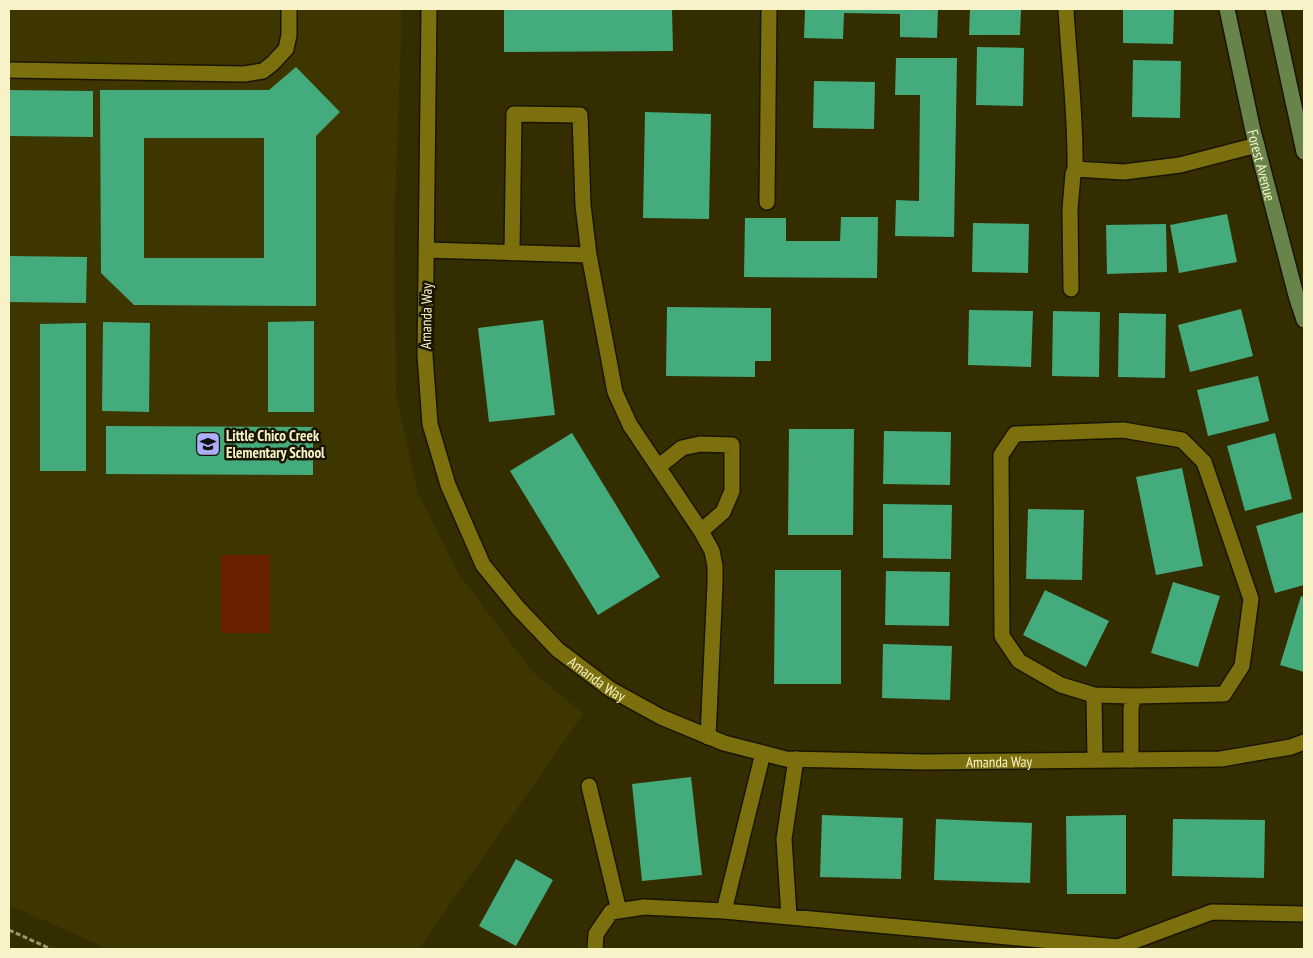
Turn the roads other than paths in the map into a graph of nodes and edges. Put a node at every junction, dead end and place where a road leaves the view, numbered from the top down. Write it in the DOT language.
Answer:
graph roads {
  1 [pos="289,9"];
  2 [pos="429,9"];
  3 [pos="769,9"];
  4 [pos="1066,9"];
  5 [pos="1227,9"];
  6 [pos="1273,9"];
  7 [pos="9,70"];
  8 [pos="1257,145"];
  9 [pos="1304,152"];
  10 [pos="1075,169"];
  11 [pos="767,202"];
  12 [pos="427,250"];
  13 [pos="512,253"];
  14 [pos="589,254"];
  15 [pos="1071,289"];
  16 [pos="1304,320"];
  17 [pos="658,467"];
  18 [pos="701,531"];
  19 [pos="1094,694"];
  20 [pos="1134,696"];
  21 [pos="708,737"];
  22 [pos="1304,742"];
  23 [pos="763,753"];
  24 [pos="796,759"];
  25 [pos="1094,760"];
  26 [pos="1131,760"];
  27 [pos="589,786"];
  28 [pos="619,911"];
  29 [pos="724,911"];
  30 [pos="1304,914"];
  31 [pos="789,916"];
  32 [pos="1117,948"];
  33 [pos="595,949"];
  1 -- 7 [label="street"];
  2 -- 12 [label="street, Amanda Way"];
  3 -- 11 [label="street"];
  4 -- 10 [label="street"];
  5 -- 8 [label="street, Forest Avenue"];
  6 -- 9 [label="street"];
  8 -- 10 [label="street"];
  8 -- 16 [label="street, Forest Avenue"];
  10 -- 15 [label="street"];
  12 -- 13 [label="street"];
  12 -- 21 [label="street, Amanda Way"];
  13 -- 14 [label="street"];
  13 -- 14 [label="street"];
  14 -- 17 [label="street"];
  17 -- 18 [label="street"];
  17 -- 18 [label="street"];
  18 -- 21 [label="street"];
  19 -- 20 [label="street"];
  19 -- 20 [label="street"];
  19 -- 25 [label="street"];
  20 -- 26 [label="street"];
  21 -- 23 [label="street, Amanda Way"];
  22 -- 26 [label="street, Amanda Way"];
  23 -- 24 [label="street, Amanda Way"];
  23 -- 29 [label="street"];
  24 -- 25 [label="street, Amanda Way"];
  24 -- 31 [label="street"];
  25 -- 26 [label="street, Amanda Way"];
  27 -- 28 [label="street"];
  28 -- 29 [label="street"];
  28 -- 33 [label="street"];
  29 -- 31 [label="street"];
  30 -- 32 [label="street"];
  31 -- 32 [label="street"];
}
